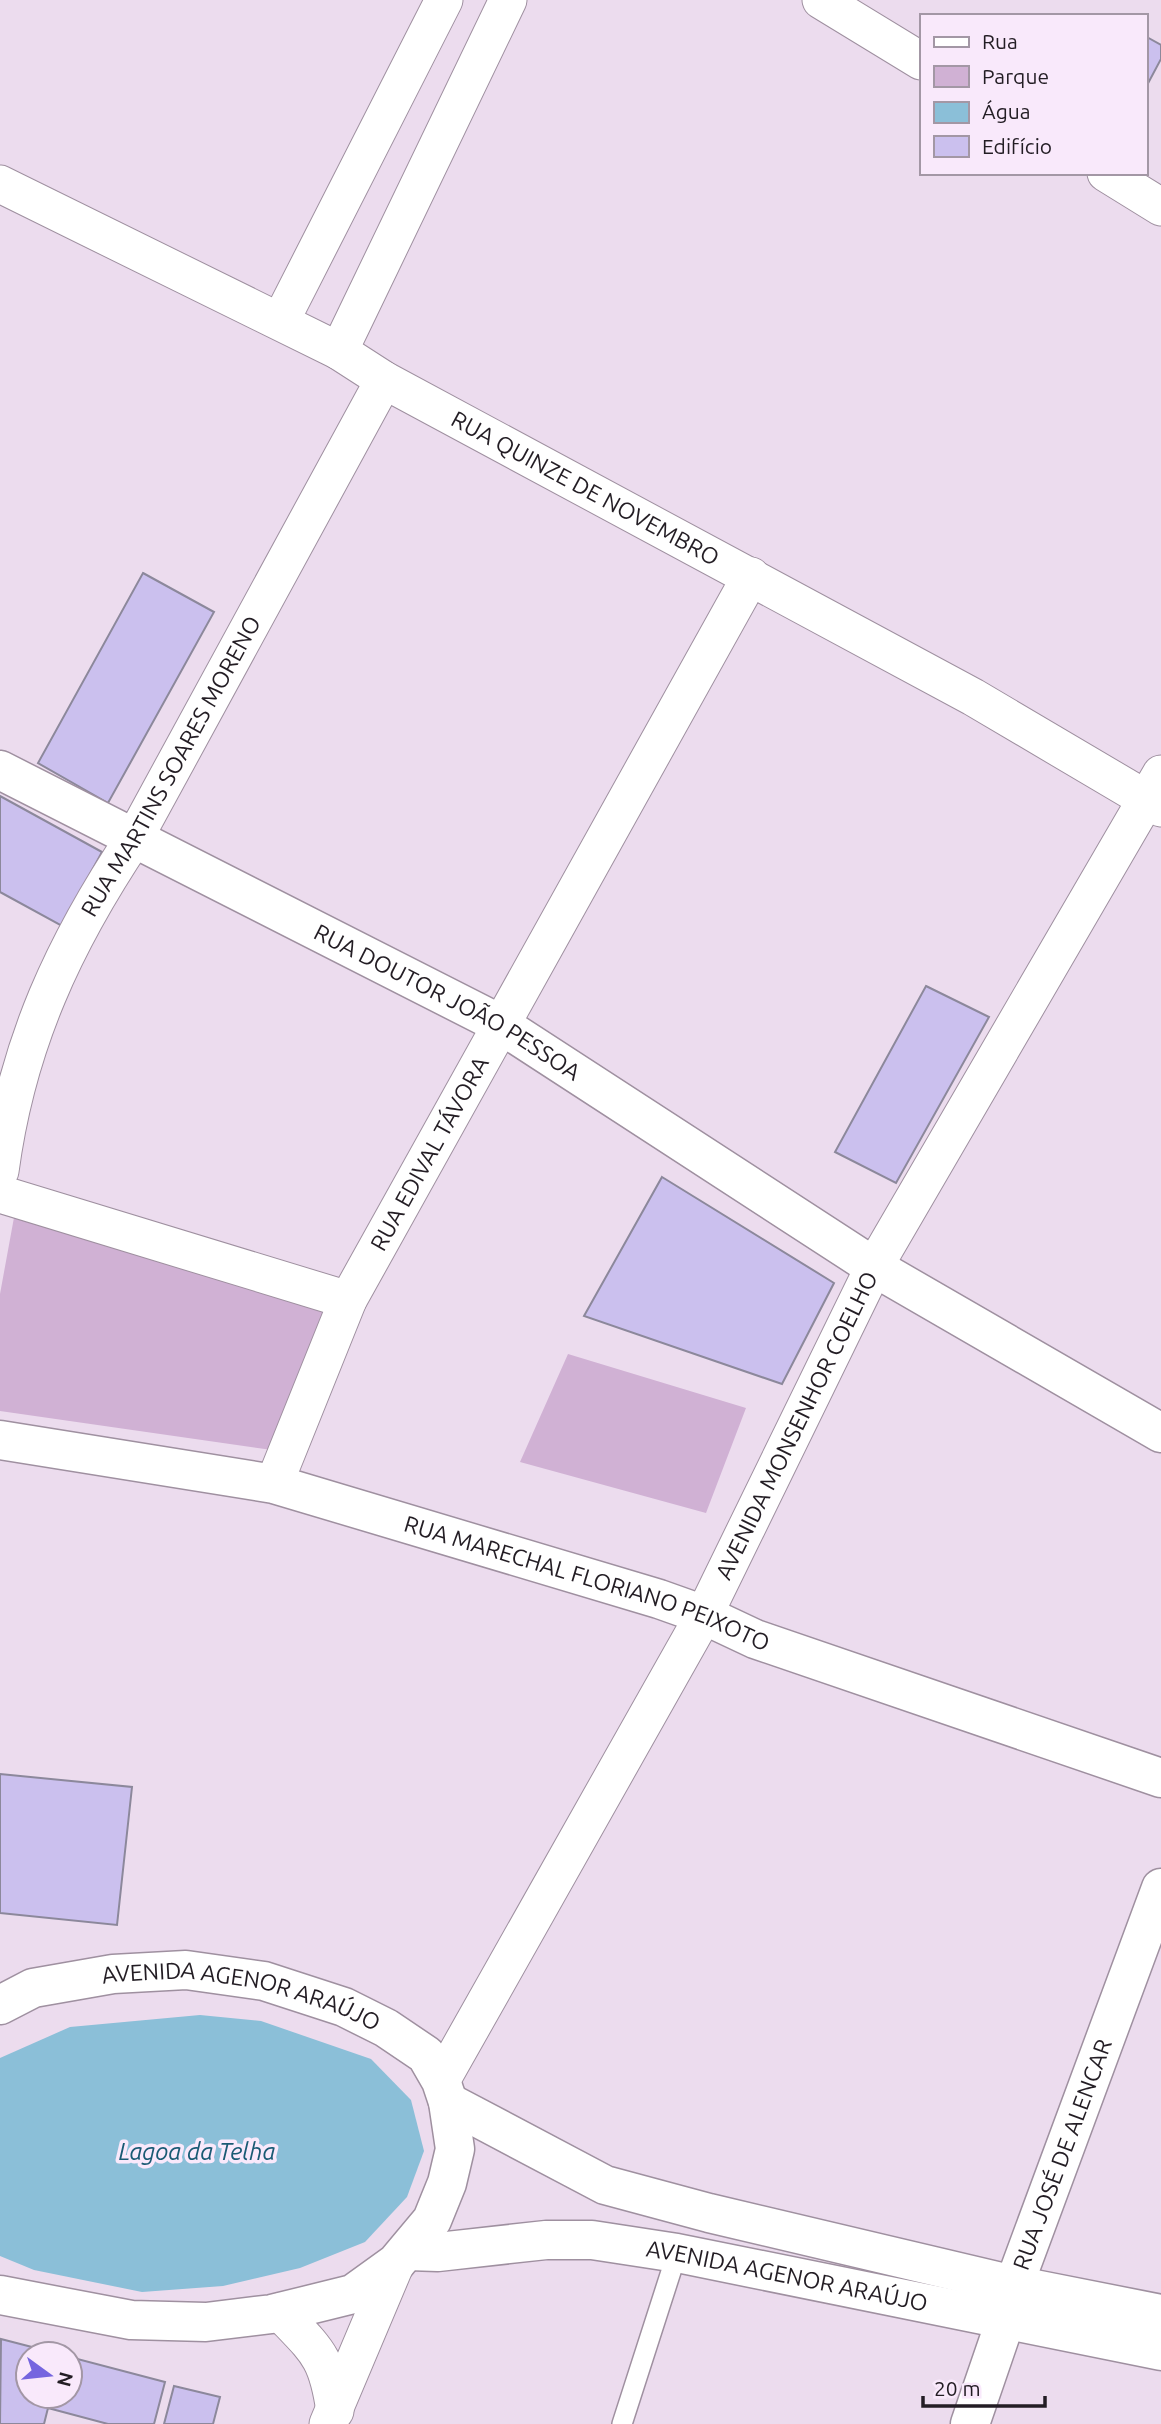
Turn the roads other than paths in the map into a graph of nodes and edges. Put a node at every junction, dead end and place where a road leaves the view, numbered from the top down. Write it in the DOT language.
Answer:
graph roads {
  1 [pos="444,0"];
  2 [pos="508,0"];
  3 [pos="821,0"];
  4 [pos="920,60"];
  5 [pos="1109,175"];
  6 [pos="0,184"];
  7 [pos="1161,206"];
  8 [pos="281,320"];
  9 [pos="339,351"];
  10 [pos="384,380"];
  11 [pos="751,576"];
  12 [pos="0,771"];
  13 [pos="1156,794"];
  14 [pos="135,836"];
  15 [pos="500,1024"];
  16 [pos="3,1119"];
  17 [pos="0,1171"];
  18 [pos="0,1194"];
  19 [pos="874,1267"];
  20 [pos="348,1300"];
  21 [pos="1161,1433"];
  22 [pos="0,1440"];
  23 [pos="274,1484"];
  24 [pos="704,1615"];
  25 [pos="1161,1779"];
  26 [pos="1161,1888"];
  27 [pos="0,2006"];
  28 [pos="444,2091"];
  29 [pos="677,2253"];
  30 [pos="402,2257"];
  31 [pos="1014,2285"];
  32 [pos="0,2295"];
  33 [pos="280,2312"];
  34 [pos="1161,2314"];
  35 [pos="1005,2322"];
  36 [pos="1161,2351"];
  37 [pos="332,2417"];
  38 [pos="622,2424"];
  39 [pos="970,2424"];
  1 -- 8 [label="street"];
  2 -- 9 [label="street"];
  3 -- 4 [label="street"];
  5 -- 7 [label="street"];
  6 -- 8 [label="street, RUA QUINZE DE NOVEMBRO"];
  8 -- 9 [label="street, RUA QUINZE DE NOVEMBRO"];
  9 -- 10 [label="street, RUA QUINZE DE NOVEMBRO"];
  10 -- 11 [label="street, RUA QUINZE DE NOVEMBRO"];
  10 -- 14 [label="street, RUA MARTINS SOARES MORENO"];
  11 -- 13 [label="street, RUA QUINZE DE NOVEMBRO"];
  11 -- 15 [label="street, RUA EDIVAL TÁVORA"];
  12 -- 14 [label="main road, RUA DOUTOR JOÃO PESSOA"];
  13 -- 19 [label="street, AVENIDA MONSENHOR COELHO"];
  14 -- 15 [label="main road, RUA DOUTOR JOÃO PESSOA"];
  14 -- 16 [label="street, RUA MARTINS SOARES MORENO"];
  15 -- 19 [label="main road, RUA DOUTOR JOÃO PESSOA"];
  15 -- 20 [label="street, RUA EDIVAL TÁVORA"];
  16 -- 17 [label="street, RUA MARTINS SOARES MORENO"];
  18 -- 20 [label="street"];
  19 -- 21 [label="main road, RUA DOUTOR JOÃO PESSOA"];
  19 -- 24 [label="street, AVENIDA MONSENHOR COELHO"];
  20 -- 23 [label="street, RUA EDIVAL TÁVORA"];
  22 -- 23 [label="main road, RUA MARECHAL FLORIANO PEIXOTO"];
  23 -- 24 [label="main road, RUA MARECHAL FLORIANO PEIXOTO"];
  24 -- 25 [label="main road, RUA MARECHAL FLORIANO PEIXOTO"];
  24 -- 28 [label="street, AVENIDA MONSENHOR COELHO"];
  26 -- 31 [label="main road, RUA JOSÉ DE ALENCAR"];
  27 -- 28 [label="main road, AVENIDA AGENOR ARAÚJO"];
  28 -- 30 [label="main road, AVENIDA AGENOR ARAÚJO"];
  28 -- 31 [label="main road, AVENIDA AGENOR ARAÚJO"];
  29 -- 30 [label="main road, AVENIDA AGENOR ARAÚJO"];
  29 -- 35 [label="main road, AVENIDA AGENOR ARAÚJO"];
  29 -- 38 [label="lane"];
  30 -- 33 [label="main road, AVENIDA AGENOR ARAÚJO"];
  30 -- 37 [label="street"];
  31 -- 34 [label="main road, AVENIDA AGENOR ARAÚJO"];
  31 -- 35 [label="main road, RUA JOSÉ DE ALENCAR"];
  32 -- 33 [label="main road, AVENIDA AGENOR ARAÚJO"];
  33 -- 37 [label="street"];
  35 -- 36 [label="main road, AVENIDA AGENOR ARAÚJO"];
  35 -- 39 [label="main road, RUA JOSÉ DE ALENCAR"];
}
